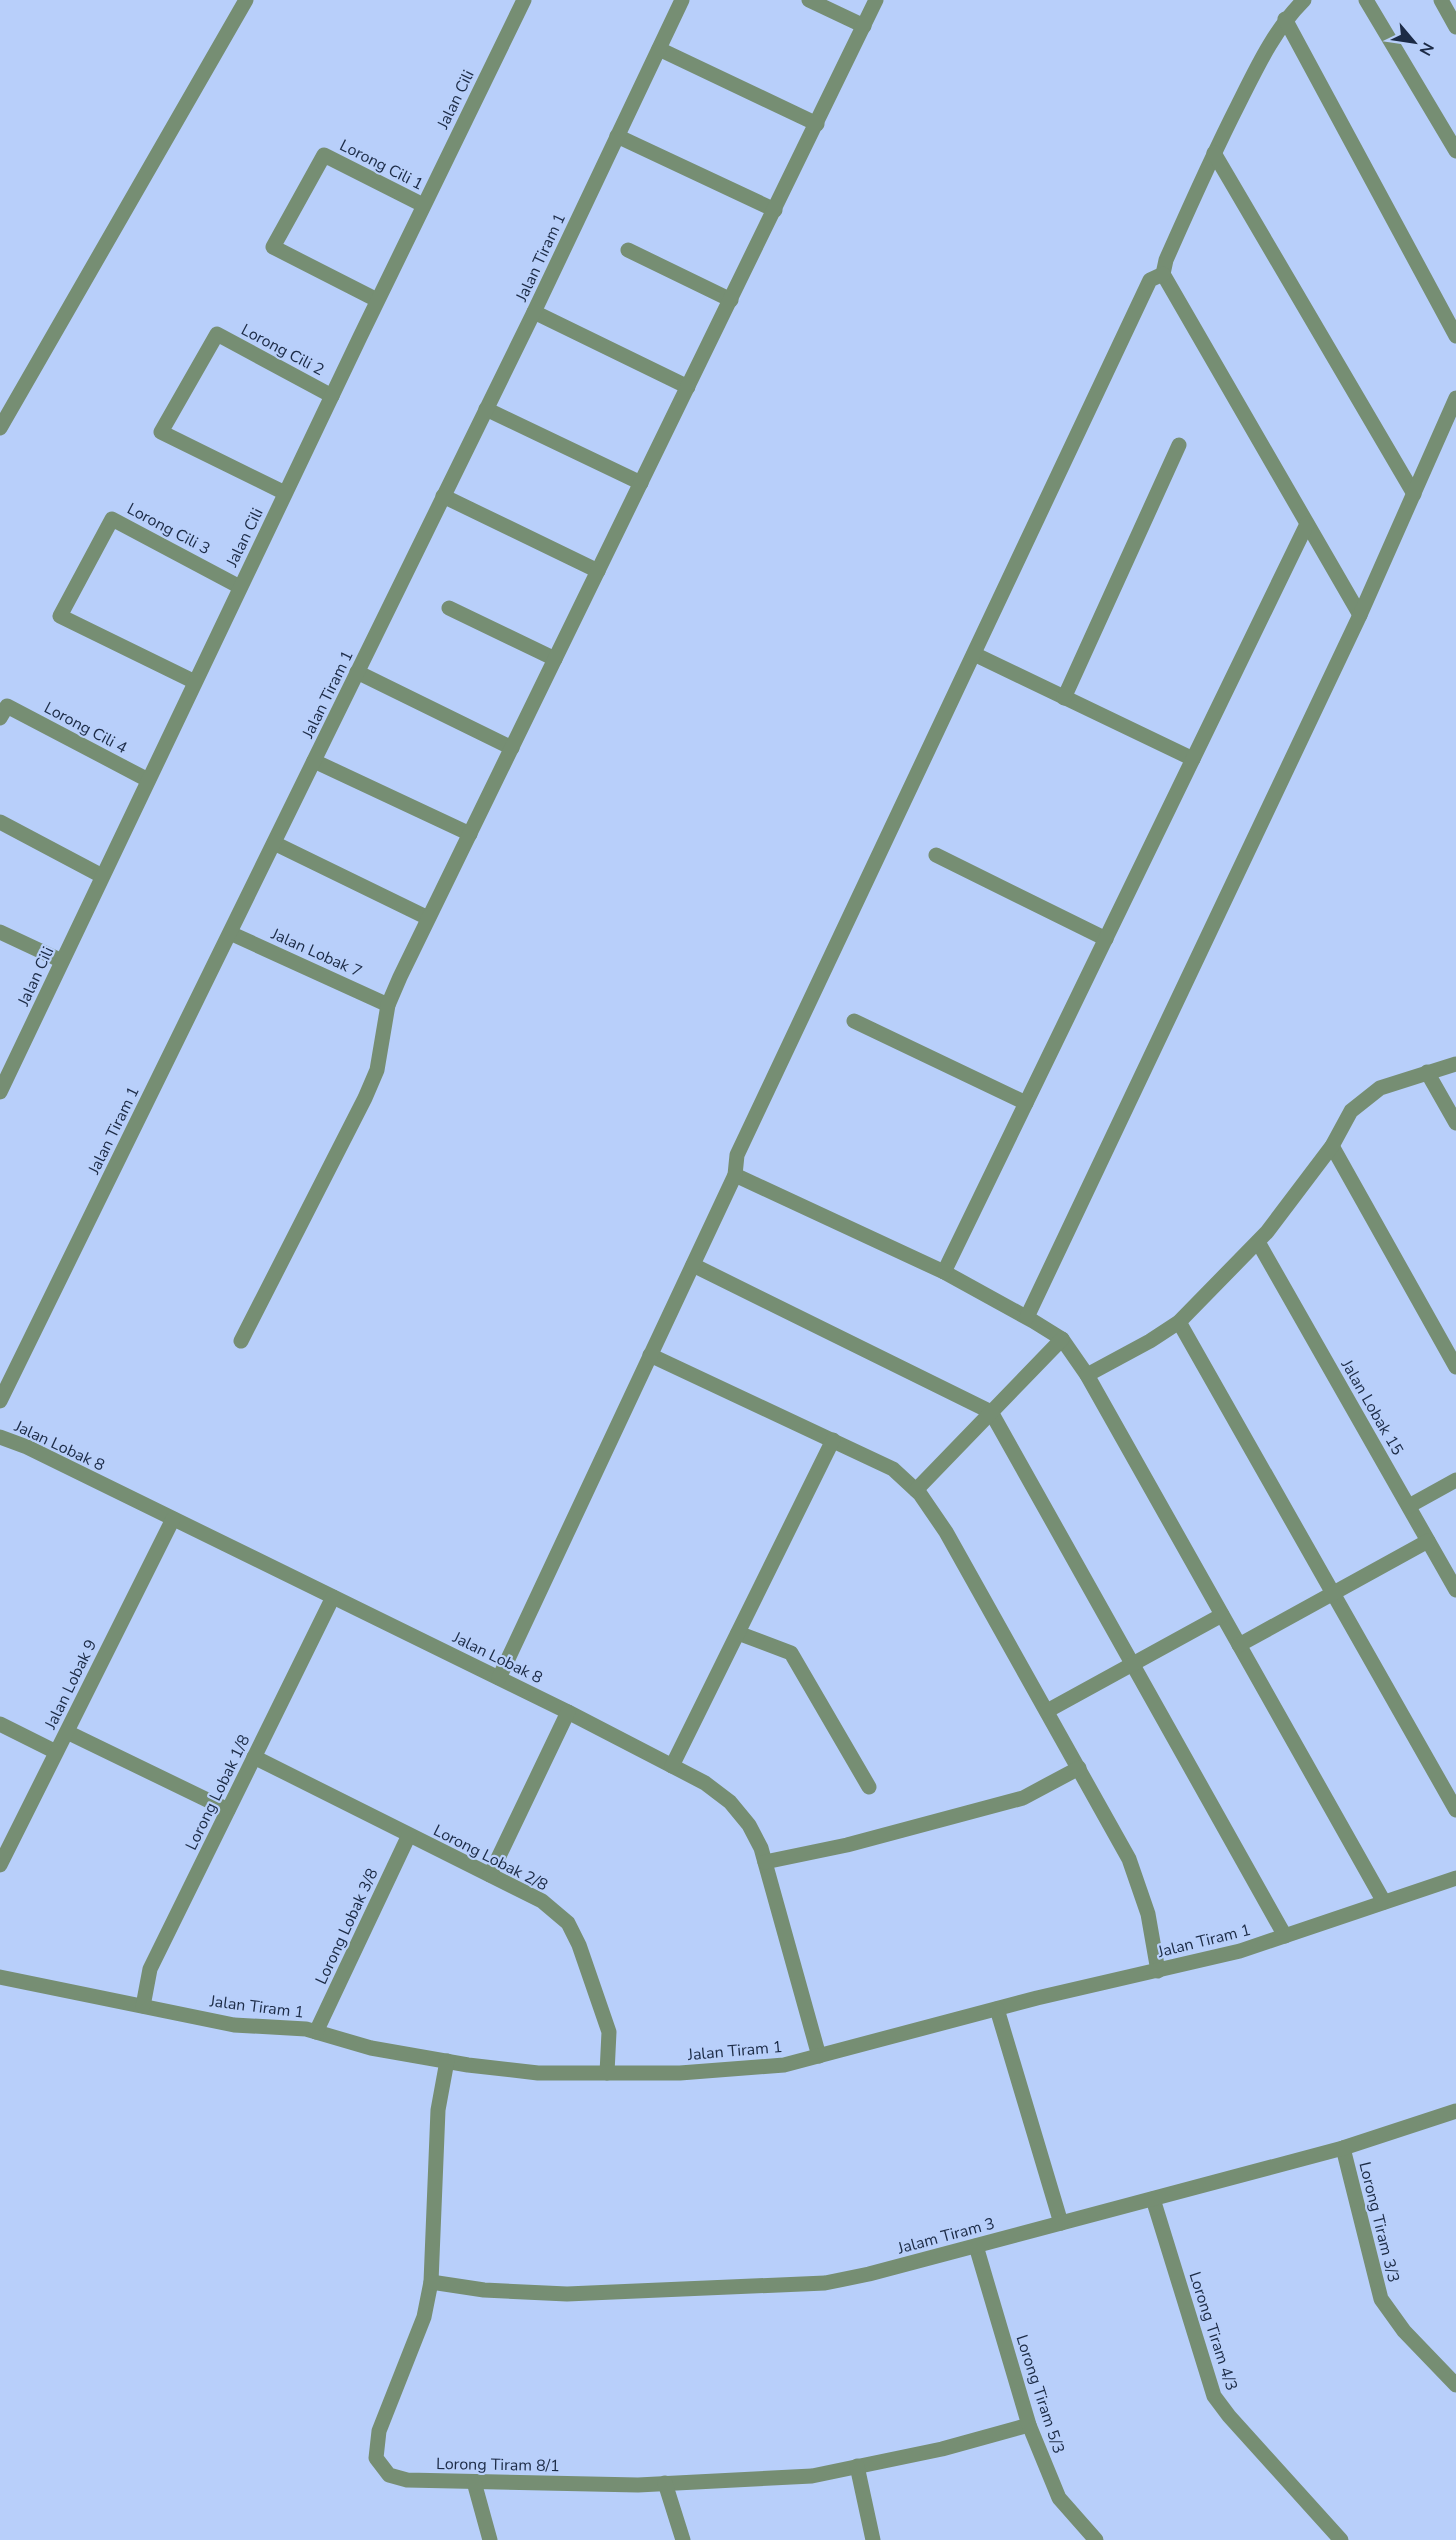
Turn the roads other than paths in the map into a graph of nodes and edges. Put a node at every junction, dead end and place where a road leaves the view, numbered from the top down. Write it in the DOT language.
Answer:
graph roads {
  1 [pos="246,0"];
  2 [pos="524,0"];
  3 [pos="682,0"];
  4 [pos="809,0"];
  5 [pos="876,0"];
  6 [pos="1304,0"];
  7 [pos="1366,0"];
  8 [pos="1441,0"];
  9 [pos="1285,19"];
  10 [pos="864,26"];
  11 [pos="1456,27"];
  12 [pos="659,49"];
  13 [pos="817,124"];
  14 [pos="617,136"];
  15 [pos="1456,151"];
  16 [pos="1214,153"];
  17 [pos="423,205"];
  18 [pos="775,210"];
  19 [pos="628,250"];
  20 [pos="1163,274"];
  21 [pos="377,300"];
  22 [pos="731,300"];
  23 [pos="534,312"];
  24 [pos="1456,336"];
  25 [pos="688,387"];
  26 [pos="332,396"];
  27 [pos="1456,398"];
  28 [pos="486,410"];
  29 [pos="0,428"];
  30 [pos="1179,445"];
  31 [pos="641,483"];
  32 [pos="285,493"];
  33 [pos="1414,494"];
  34 [pos="444,496"];
  35 [pos="1307,524"];
  36 [pos="598,571"];
  37 [pos="240,586"];
  38 [pos="449,608"];
  39 [pos="1360,615"];
  40 [pos="974,654"];
  41 [pos="555,659"];
  42 [pos="357,672"];
  43 [pos="195,682"];
  44 [pos="1065,698"];
  45 [pos="3,712"];
  46 [pos="512,748"];
  47 [pos="1193,759"];
  48 [pos="314,761"];
  49 [pos="148,780"];
  50 [pos="0,822"];
  51 [pos="470,834"];
  52 [pos="274,843"];
  53 [pos="936,855"];
  54 [pos="102,876"];
  55 [pos="428,918"];
  56 [pos="0,932"];
  57 [pos="230,933"];
  58 [pos="1106,939"];
  59 [pos="62,962"];
  60 [pos="388,1005"];
  61 [pos="854,1022"];
  62 [pos="6,1061"];
  63 [pos="1456,1064"];
  64 [pos="1427,1072"];
  65 [pos="0,1092"];
  66 [pos="1026,1103"];
  67 [pos="1456,1123"];
  68 [pos="1332,1146"];
  69 [pos="735,1175"];
  70 [pos="1258,1242"];
  71 [pos="693,1265"];
  72 [pos="944,1272"];
  73 [pos="1027,1317"];
  74 [pos="1179,1322"];
  75 [pos="1062,1339"];
  76 [pos="241,1341"];
  77 [pos="650,1355"];
  78 [pos="1456,1367"];
  79 [pos="1087,1375"];
  80 [pos="0,1401"];
  81 [pos="991,1412"];
  82 [pos="0,1437"];
  83 [pos="833,1440"];
  84 [pos="1456,1480"];
  85 [pos="916,1490"];
  86 [pos="1408,1506"];
  87 [pos="172,1519"];
  88 [pos="1428,1541"];
  89 [pos="1456,1590"];
  90 [pos="1332,1594"];
  91 [pos="333,1597"];
  92 [pos="1222,1615"];
  93 [pos="738,1633"];
  94 [pos="1239,1645"];
  95 [pos="1133,1664"];
  96 [pos="499,1678"];
  97 [pos="1047,1711"];
  98 [pos="568,1712"];
  99 [pos="0,1724"];
  100 [pos="67,1732"];
  101 [pos="56,1752"];
  102 [pos="254,1757"];
  103 [pos="672,1766"];
  104 [pos="1079,1768"];
  105 [pos="869,1787"];
  106 [pos="228,1810"];
  107 [pos="1456,1810"];
  108 [pos="409,1835"];
  109 [pos="765,1862"];
  110 [pos="0,1866"];
  111 [pos="490,1875"];
  112 [pos="1456,1878"];
  113 [pos="1384,1902"];
  114 [pos="1285,1936"];
  115 [pos="1158,1971"];
  116 [pos="0,1977"];
  117 [pos="143,2006"];
  118 [pos="997,2009"];
  119 [pos="316,2032"];
  120 [pos="819,2056"];
  121 [pos="447,2061"];
  122 [pos="607,2073"];
  123 [pos="1456,2111"];
  124 [pos="1343,2148"];
  125 [pos="1153,2199"];
  126 [pos="1061,2223"];
  127 [pos="976,2246"];
  128 [pos="431,2282"];
  129 [pos="1456,2385"];
  130 [pos="1029,2425"];
  131 [pos="857,2466"];
  132 [pos="474,2482"];
  133 [pos="665,2483"];
  134 [pos="490,2540"];
  135 [pos="682,2540"];
  136 [pos="873,2540"];
  137 [pos="1096,2540"];
  138 [pos="1341,2540"];
  1 -- 29 [label="street"];
  2 -- 17 [label="street, Jalan Cili"];
  3 -- 12 [label="street, Jalan Tiram 1"];
  4 -- 10 [label="street"];
  5 -- 10 [label="street"];
  6 -- 9 [label="street"];
  7 -- 15 [label="street"];
  8 -- 11 [label="street"];
  9 -- 16 [label="street"];
  9 -- 24 [label="street"];
  10 -- 13 [label="street"];
  12 -- 13 [label="street"];
  12 -- 14 [label="street, Jalan Tiram 1"];
  13 -- 18 [label="street"];
  14 -- 18 [label="street"];
  14 -- 23 [label="street, Jalan Tiram 1"];
  16 -- 20 [label="street"];
  16 -- 33 [label="street"];
  17 -- 21 [label="street, Jalan Cili"];
  17 -- 21 [label="street, Lorong Cili 1"];
  18 -- 22 [label="street"];
  19 -- 22 [label="street"];
  20 -- 35 [label="street"];
  20 -- 40 [label="street"];
  21 -- 26 [label="street, Jalan Cili"];
  22 -- 25 [label="street"];
  23 -- 25 [label="street"];
  23 -- 28 [label="street, Jalan Tiram 1"];
  25 -- 31 [label="street"];
  26 -- 32 [label="street, Jalan Cili"];
  26 -- 32 [label="street, Lorong Cili 2"];
  27 -- 33 [label="street"];
  28 -- 31 [label="street"];
  28 -- 34 [label="street, Jalan Tiram 1"];
  30 -- 44 [label="street"];
  31 -- 36 [label="street"];
  32 -- 37 [label="street, Jalan Cili"];
  33 -- 39 [label="street"];
  34 -- 36 [label="street"];
  34 -- 42 [label="street, Jalan Tiram 1"];
  35 -- 39 [label="street"];
  35 -- 47 [label="street"];
  36 -- 41 [label="street"];
  37 -- 43 [label="street, Jalan Cili"];
  37 -- 43 [label="street, Lorong Cili 3"];
  38 -- 41 [label="street"];
  39 -- 73 [label="street"];
  40 -- 44 [label="street"];
  40 -- 69 [label="street"];
  41 -- 46 [label="street"];
  42 -- 46 [label="street"];
  42 -- 48 [label="street, Jalan Tiram 1"];
  43 -- 49 [label="street, Jalan Cili"];
  44 -- 47 [label="street"];
  45 -- 49 [label="street, Lorong Cili 4"];
  46 -- 51 [label="street"];
  47 -- 58 [label="street"];
  48 -- 51 [label="street"];
  48 -- 52 [label="street, Jalan Tiram 1"];
  49 -- 54 [label="street, Jalan Cili"];
  50 -- 54 [label="street"];
  51 -- 55 [label="street"];
  52 -- 55 [label="street"];
  52 -- 57 [label="street, Jalan Tiram 1"];
  53 -- 58 [label="street"];
  54 -- 59 [label="street, Jalan Cili"];
  55 -- 60 [label="street"];
  56 -- 59 [label="street"];
  57 -- 60 [label="street, Jalan Lobak 7"];
  57 -- 80 [label="street, Jalan Tiram 1"];
  58 -- 66 [label="street"];
  59 -- 62 [label="street, Jalan Cili"];
  60 -- 76 [label="street"];
  61 -- 66 [label="street"];
  62 -- 65 [label="street, Jalan Cili"];
  63 -- 64 [label="street"];
  64 -- 67 [label="street"];
  64 -- 68 [label="street"];
  66 -- 72 [label="street"];
  68 -- 70 [label="street"];
  68 -- 78 [label="street"];
  69 -- 71 [label="street"];
  69 -- 72 [label="street"];
  70 -- 74 [label="street"];
  70 -- 86 [label="street, Jalan Lobak 15"];
  71 -- 77 [label="street"];
  71 -- 81 [label="street"];
  72 -- 73 [label="street"];
  73 -- 75 [label="street"];
  74 -- 79 [label="street"];
  74 -- 90 [label="street"];
  75 -- 79 [label="street"];
  75 -- 81 [label="street"];
  77 -- 83 [label="street"];
  77 -- 96 [label="street"];
  79 -- 92 [label="street"];
  81 -- 85 [label="street"];
  81 -- 95 [label="street"];
  82 -- 87 [label="street, Jalan Lobak 8"];
  83 -- 85 [label="street"];
  83 -- 93 [label="street"];
  84 -- 86 [label="street"];
  85 -- 97 [label="street"];
  86 -- 88 [label="street, Jalan Lobak 15"];
  87 -- 91 [label="street, Jalan Lobak 8"];
  87 -- 100 [label="street, Jalan Lobak 9"];
  88 -- 89 [label="street, Jalan Lobak 15"];
  88 -- 90 [label="street"];
  90 -- 94 [label="street"];
  90 -- 107 [label="street"];
  91 -- 96 [label="street, Jalan Lobak 8"];
  91 -- 102 [label="street, Lorong Lobak 1/8"];
  92 -- 94 [label="street"];
  92 -- 95 [label="street"];
  93 -- 103 [label="street"];
  93 -- 105 [label="street"];
  94 -- 113 [label="street"];
  95 -- 97 [label="street"];
  95 -- 114 [label="street"];
  96 -- 98 [label="street, Jalan Lobak 8"];
  97 -- 104 [label="street"];
  98 -- 103 [label="street, Jalan Lobak 8"];
  98 -- 111 [label="street"];
  99 -- 101 [label="street"];
  100 -- 101 [label="street, Jalan Lobak 9"];
  100 -- 106 [label="street"];
  101 -- 110 [label="street, Jalan Lobak 9"];
  102 -- 106 [label="street, Lorong Lobak 1/8"];
  102 -- 108 [label="street, Lorong Lobak 2/8"];
  103 -- 109 [label="street, Jalan Lobak 8"];
  104 -- 109 [label="street"];
  104 -- 115 [label="street"];
  106 -- 117 [label="street, Lorong Lobak 1/8"];
  108 -- 111 [label="street, Lorong Lobak 2/8"];
  108 -- 119 [label="street, Lorong Lobak 3/8"];
  109 -- 120 [label="street, Jalan Lobak 8"];
  111 -- 122 [label="street, Lorong Lobak 2/8"];
  112 -- 113 [label="street, Jalan Tiram 1"];
  113 -- 114 [label="street, Jalan Tiram 1"];
  114 -- 115 [label="street, Jalan Tiram 1"];
  115 -- 118 [label="street, Jalan Tiram 1"];
  116 -- 117 [label="street, Jalan Tiram 1"];
  117 -- 119 [label="street, Jalan Tiram 1"];
  118 -- 120 [label="street, Jalan Tiram 1"];
  118 -- 126 [label="street"];
  119 -- 121 [label="street, Jalan Tiram 1"];
  120 -- 122 [label="street, Jalan Tiram 1"];
  121 -- 122 [label="street, Jalan Tiram 1"];
  121 -- 128 [label="street, Lorong Tiram 8/1"];
  123 -- 124 [label="street, Jalam Tiram 3"];
  124 -- 125 [label="street, Jalam Tiram 3"];
  124 -- 129 [label="street, Lorong Tiram 3/3"];
  125 -- 126 [label="street, Jalam Tiram 3"];
  125 -- 138 [label="street, Lorong Tiram 4/3"];
  126 -- 127 [label="street, Jalam Tiram 3"];
  127 -- 128 [label="street, Jalam Tiram 3"];
  127 -- 130 [label="street, Lorong Tiram 5/3"];
  128 -- 132 [label="street, Lorong Tiram 8/1"];
  130 -- 131 [label="street, Lorong Tiram 8/1"];
  130 -- 137 [label="street, Lorong Tiram 5/3"];
  131 -- 133 [label="street, Lorong Tiram 8/1"];
  131 -- 136 [label="street"];
  132 -- 133 [label="street, Lorong Tiram 8/1"];
  132 -- 134 [label="street"];
  133 -- 135 [label="street"];
}
